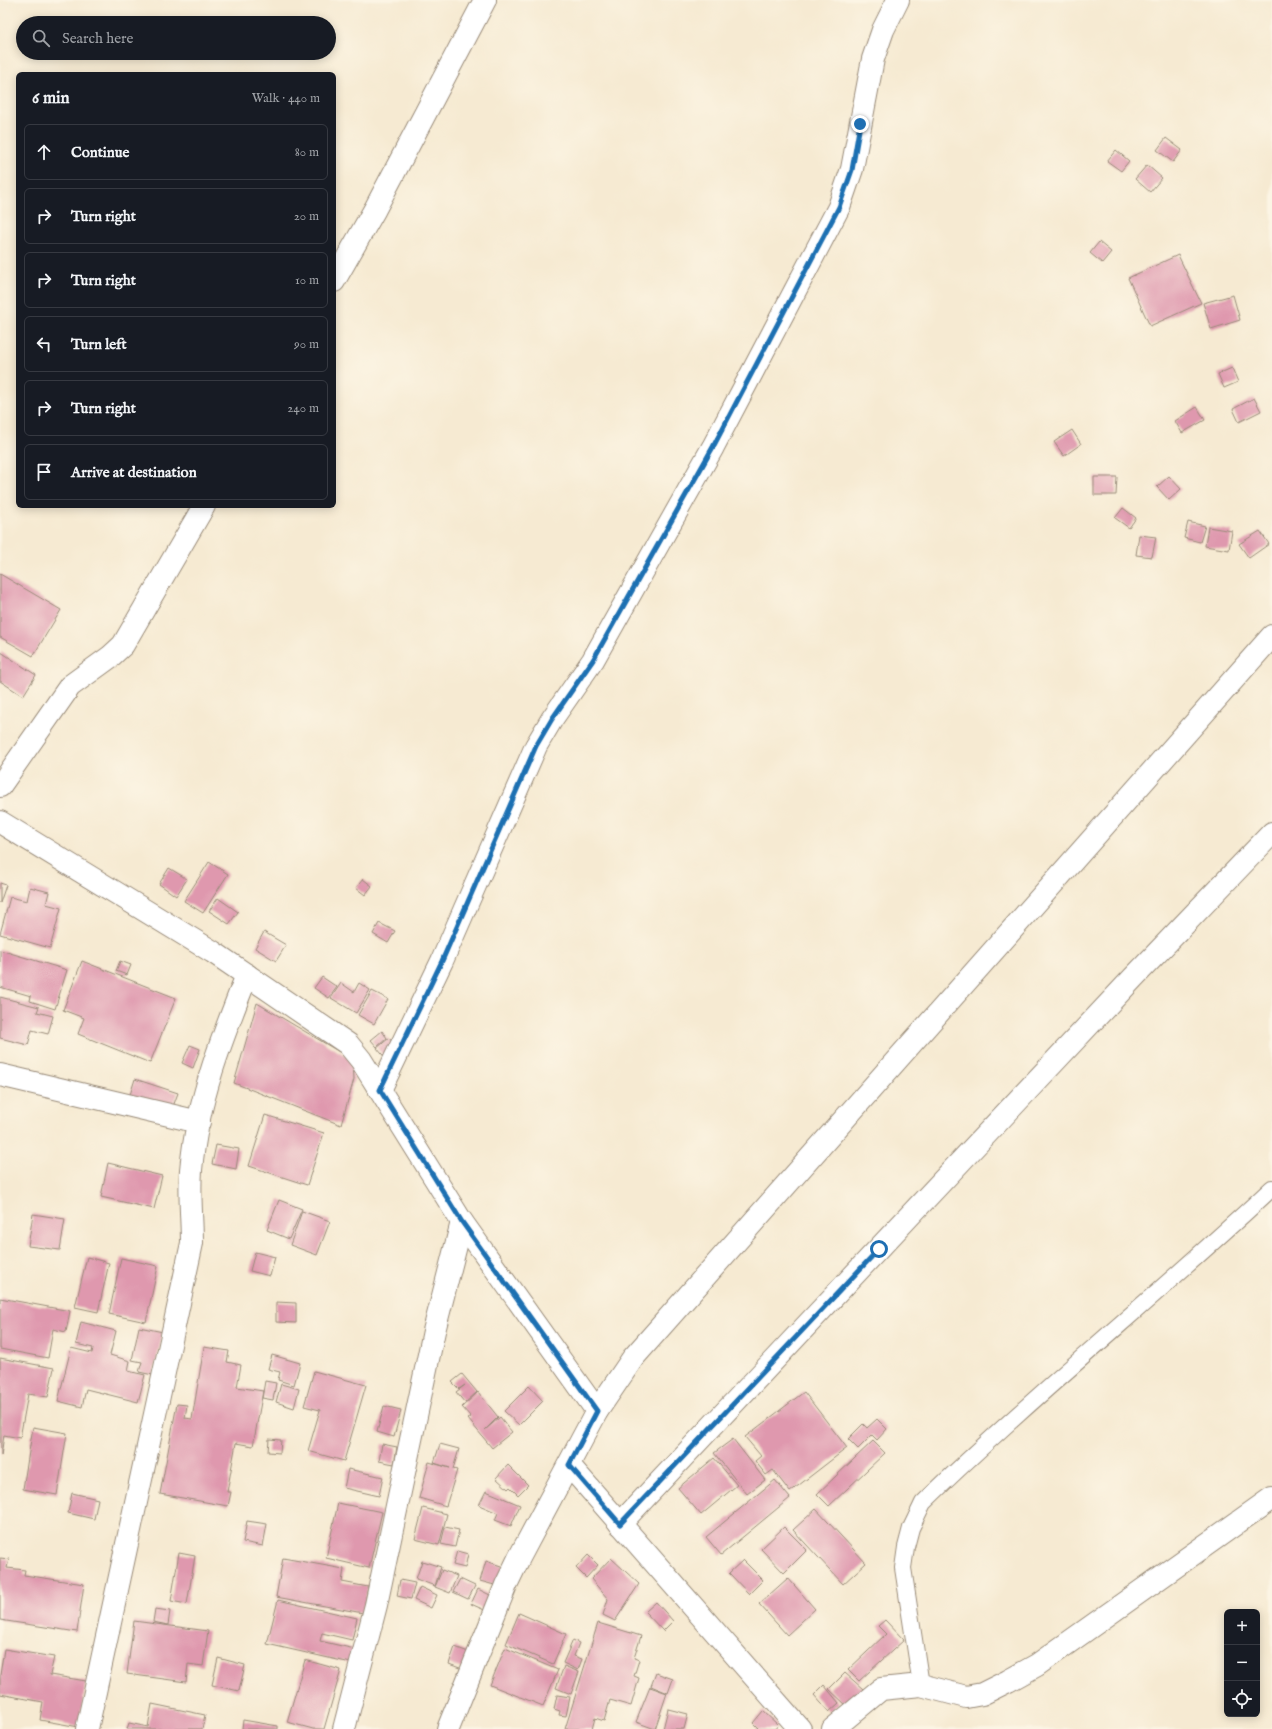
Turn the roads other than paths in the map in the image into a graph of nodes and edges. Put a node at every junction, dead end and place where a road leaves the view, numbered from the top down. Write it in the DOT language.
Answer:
graph roads {
  1 [pos="485,0"];
  2 [pos="898,0"];
  3 [pos="336,277"];
  4 [pos="203,508"];
  5 [pos="1272,636"];
  6 [pos="0,786"];
  7 [pos="0,822"];
  8 [pos="1272,833"];
  9 [pos="247,975"];
  10 [pos="0,1075"];
  11 [pos="380,1090"];
  12 [pos="198,1122"];
  13 [pos="1272,1188"];
  14 [pos="462,1222"];
  15 [pos="597,1411"];
  16 [pos="569,1465"];
  17 [pos="1272,1498"];
  18 [pos="620,1524"];
  19 [pos="921,1685"];
  20 [pos="87,1729"];
  21 [pos="344,1729"];
  22 [pos="448,1729"];
  23 [pos="800,1729"];
  24 [pos="833,1729"];
  1 -- 3 [label="street"];
  2 -- 11 [label="street"];
  4 -- 6 [label="street"];
  5 -- 15 [label="street"];
  7 -- 9 [label="street"];
  8 -- 18 [label="street"];
  9 -- 11 [label="street"];
  9 -- 12 [label="street"];
  10 -- 12 [label="street"];
  11 -- 14 [label="street"];
  12 -- 20 [label="street"];
  13 -- 19 [label="lane"];
  14 -- 15 [label="street"];
  14 -- 21 [label="street"];
  15 -- 16 [label="street"];
  16 -- 18 [label="street"];
  16 -- 22 [label="street"];
  17 -- 19 [label="street"];
  18 -- 23 [label="street"];
  19 -- 24 [label="street"];
}
